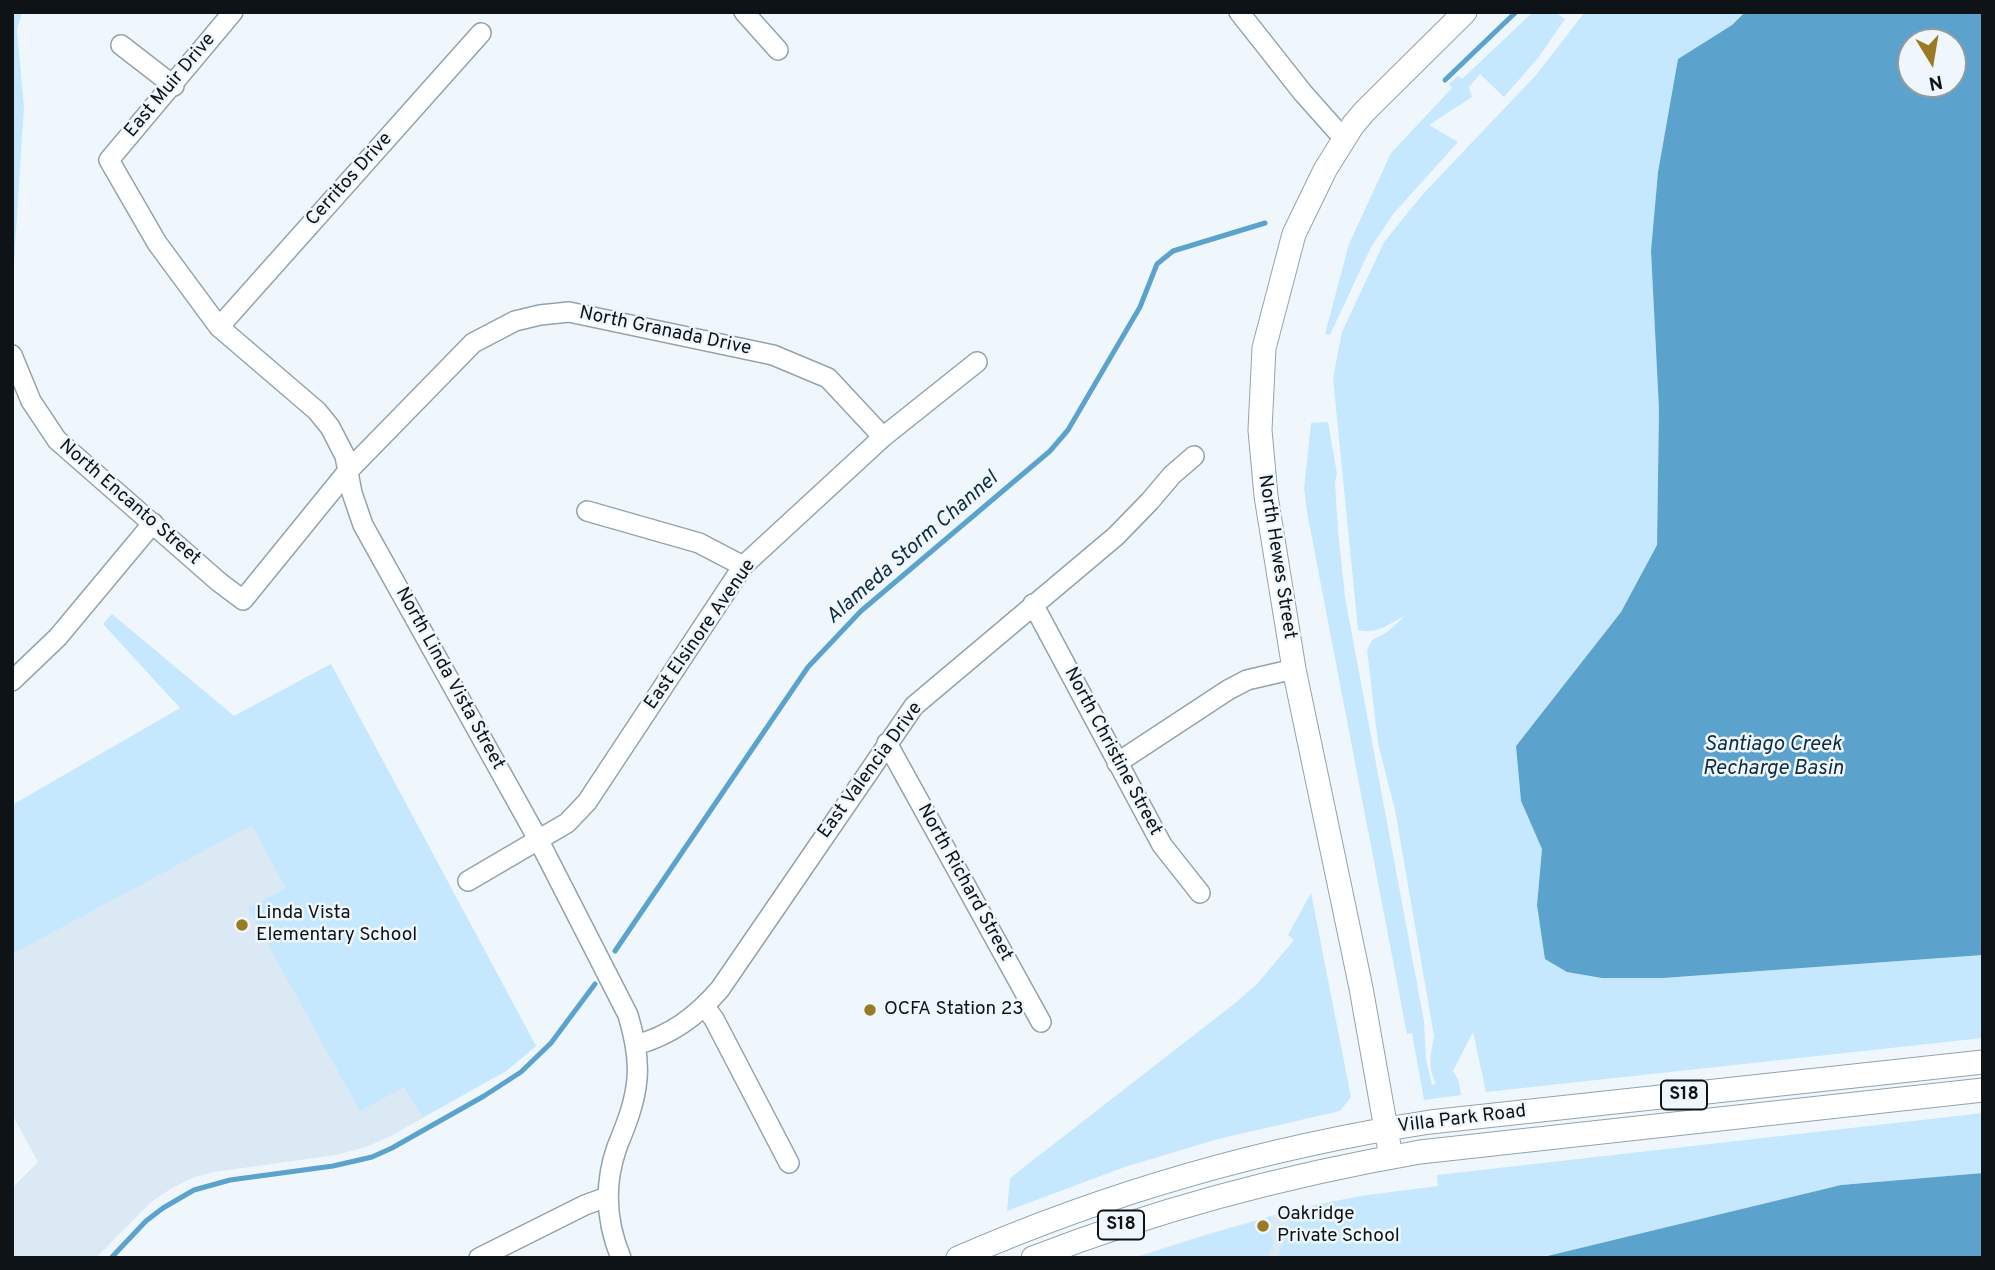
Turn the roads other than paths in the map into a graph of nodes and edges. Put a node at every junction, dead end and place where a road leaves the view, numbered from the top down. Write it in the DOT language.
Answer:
graph roads {
  1 [pos="233,12"];
  2 [pos="744,12"];
  3 [pos="1239,12"];
  4 [pos="1465,12"];
  5 [pos="481,33"];
  6 [pos="121,44"];
  7 [pos="778,50"];
  8 [pos="174,86"];
  9 [pos="1344,139"];
  10 [pos="109,160"];
  11 [pos="219,327"];
  12 [pos="12,355"];
  13 [pos="977,362"];
  14 [pos="883,437"];
  15 [pos="1194,456"];
  16 [pos="347,472"];
  17 [pos="587,511"];
  18 [pos="153,523"];
  19 [pos="744,566"];
  20 [pos="243,600"];
  21 [pos="1033,604"];
  22 [pos="1294,670"];
  23 [pos="12,681"];
  24 [pos="887,743"];
  25 [pos="1117,763"];
  26 [pos="539,841"];
  27 [pos="468,881"];
  28 [pos="1200,893"];
  29 [pos="705,1007"];
  30 [pos="1041,1022"];
  31 [pos="636,1045"];
  32 [pos="1983,1062"];
  33 [pos="1983,1090"];
  34 [pos="1386,1129"];
  35 [pos="1391,1157"];
  36 [pos="789,1163"];
  37 [pos="607,1197"];
  38 [pos="479,1258"];
  39 [pos="621,1258"];
  40 [pos="958,1258"];
  41 [pos="1033,1258"];
  1 -- 8 [label="street, East Muir Drive"];
  2 -- 7 [label="street"];
  3 -- 9 [label="street"];
  4 -- 9 [label="main road, North Hewes Street"];
  5 -- 11 [label="street, Cerritos Drive"];
  6 -- 8 [label="street"];
  8 -- 10 [label="street, East Muir Drive"];
  9 -- 22 [label="main road, North Hewes Street"];
  10 -- 11 [label="street, North Linda Vista Street"];
  11 -- 16 [label="street, North Linda Vista Street"];
  12 -- 18 [label="street, North Encanto Street"];
  13 -- 14 [label="street, East Elsinore Avenue"];
  14 -- 16 [label="street, North Granada Drive"];
  14 -- 19 [label="street, East Elsinore Avenue"];
  15 -- 21 [label="street, East Valencia Drive"];
  16 -- 20 [label="street, North Granada Drive"];
  16 -- 26 [label="street, North Linda Vista Street"];
  17 -- 19 [label="street"];
  18 -- 20 [label="street, North Encanto Street"];
  18 -- 23 [label="street"];
  19 -- 26 [label="street, East Elsinore Avenue"];
  21 -- 24 [label="street, East Valencia Drive"];
  21 -- 25 [label="street, North Christine Street"];
  22 -- 25 [label="street"];
  22 -- 34 [label="main road, North Hewes Street"];
  24 -- 29 [label="street, East Valencia Drive"];
  24 -- 30 [label="street, North Richard Street"];
  25 -- 28 [label="street, North Christine Street"];
  26 -- 27 [label="street, East Elsinore Avenue"];
  26 -- 31 [label="street, North Linda Vista Street"];
  29 -- 31 [label="street, East Valencia Drive"];
  29 -- 36 [label="street"];
  31 -- 37 [label="street, North Linda Vista Street"];
  32 -- 34 [label="main road, Villa Park Road / S18"];
  33 -- 35 [label="main road, Villa Park Road / S18"];
  34 -- 35 [label="main road, North Hewes Street"];
  34 -- 40 [label="main road, Villa Park Road / S18"];
  35 -- 41 [label="main road, Villa Park Road / S18"];
  37 -- 38 [label="street"];
  37 -- 39 [label="street, North Linda Vista Street"];
}
